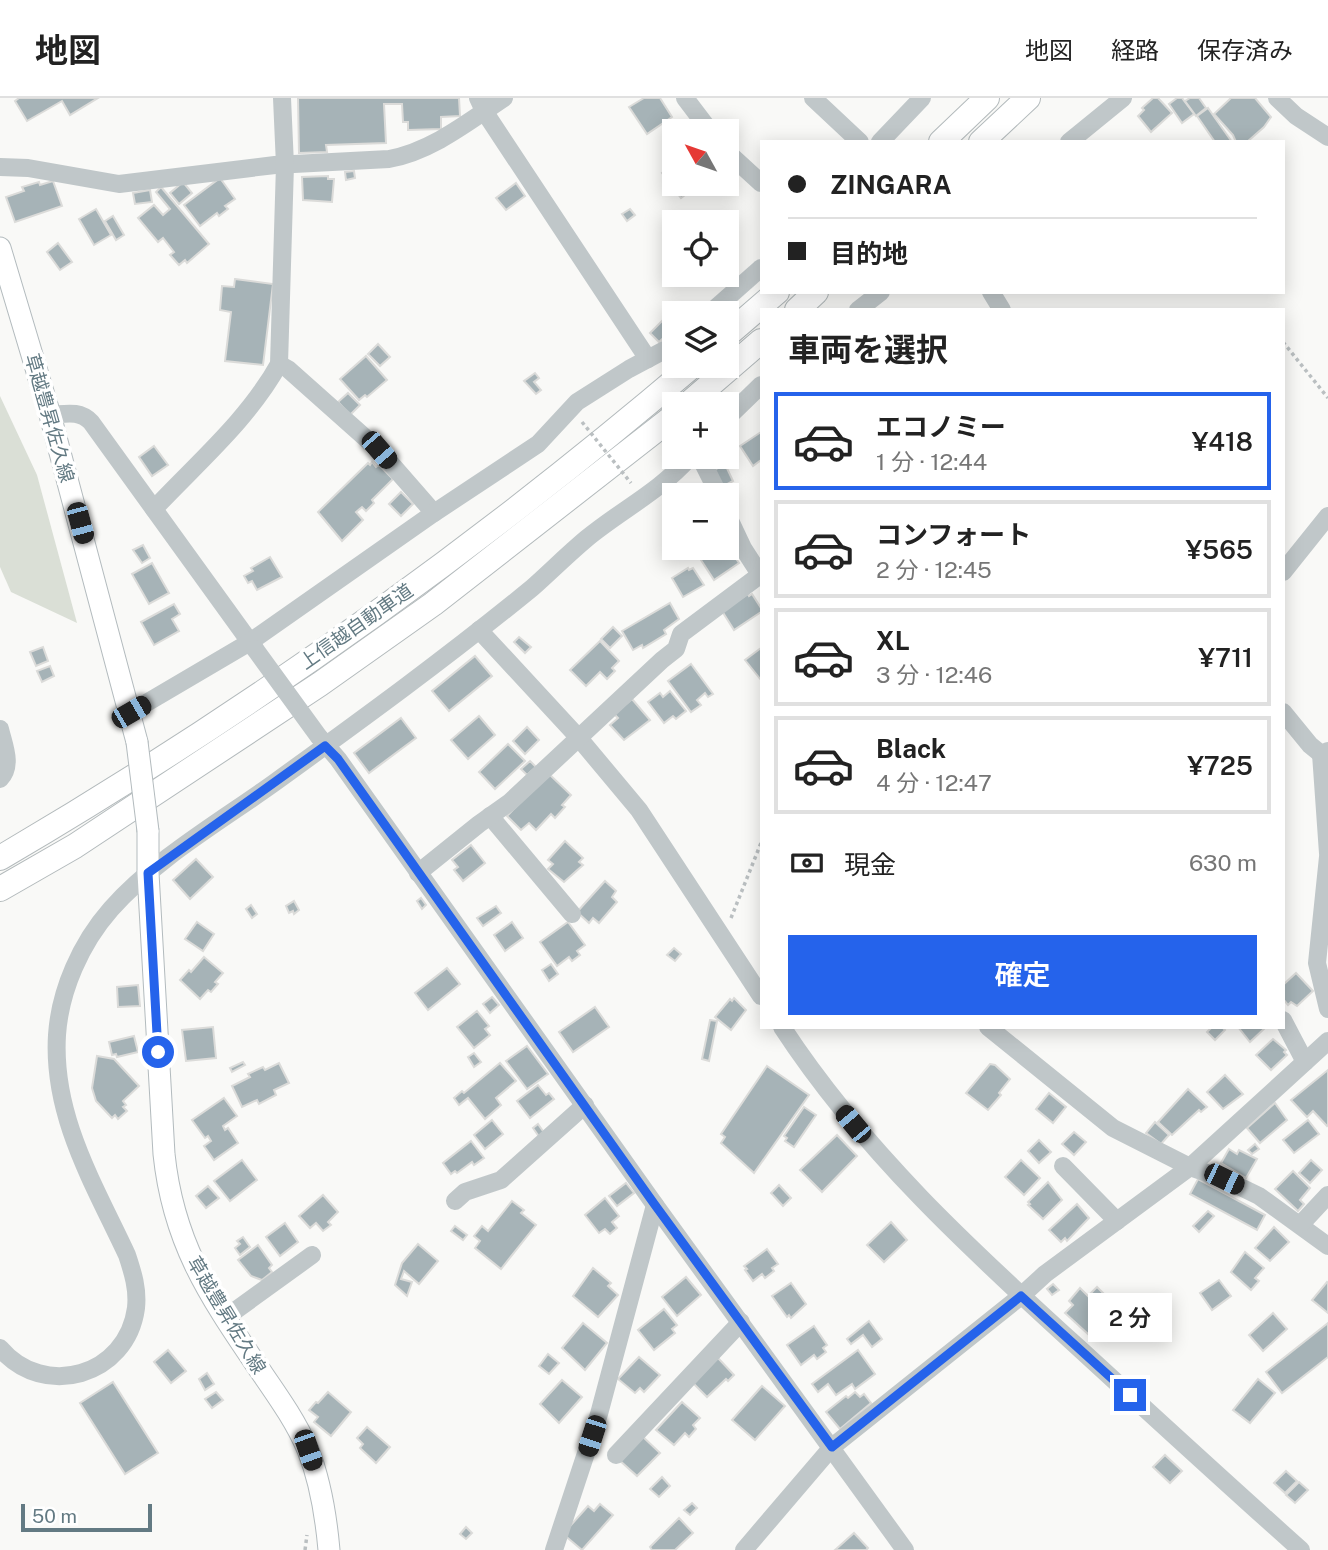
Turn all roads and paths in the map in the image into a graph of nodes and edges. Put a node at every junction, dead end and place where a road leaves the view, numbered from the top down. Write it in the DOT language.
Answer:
graph roads {
  1 [pos="282,98"];
  2 [pos="503,98"];
  3 [pos="685,98"];
  4 [pos="813,98"];
  5 [pos="922,98"];
  6 [pos="987,98"];
  7 [pos="1028,98"];
  8 [pos="1123,98"];
  9 [pos="1278,98"];
  10 [pos="481,104"];
  11 [pos="701,119"];
  12 [pos="1328,137"];
  13 [pos="858,140"];
  14 [pos="882,140"];
  15 [pos="943,140"];
  16 [pos="983,140"];
  17 [pos="1071,140"];
  18 [pos="739,163"];
  19 [pos="285,165"];
  20 [pos="0,167"];
  21 [pos="760,182"];
  22 [pos="0,248"];
  23 [pos="760,269"];
  24 [pos="775,294"];
  25 [pos="815,294"];
  26 [pos="878,294"];
  27 [pos="724,301"];
  28 [pos="799,308"];
  29 [pos="861,308"];
  30 [pos="739,325"];
  31 [pos="760,342"];
  32 [pos="1285,344"];
  33 [pos="662,351"];
  34 [pos="648,359"];
  35 [pos="279,364"];
  36 [pos="677,378"];
  37 [pos="760,386"];
  38 [pos="702,392"];
  39 [pos="1328,398"];
  40 [pos="739,406"];
  41 [pos="50,415"];
  42 [pos="582,422"];
  43 [pos="662,425"];
  44 [pos="677,469"];
  45 [pos="631,483"];
  46 [pos="154,509"];
  47 [pos="434,513"];
  48 [pos="1328,516"];
  49 [pos="739,540"];
  50 [pos="1285,570"];
  51 [pos="760,574"];
  52 [pos="760,576"];
  53 [pos="479,630"];
  54 [pos="252,645"];
  55 [pos="131,712"];
  56 [pos="1285,715"];
  57 [pos="0,729"];
  58 [pos="578,737"];
  59 [pos="322,741"];
  60 [pos="1324,753"];
  61 [pos="0,779"];
  62 [pos="490,816"];
  63 [pos="760,845"];
  64 [pos="1328,855"];
  65 [pos="0,858"];
  66 [pos="148,873"];
  67 [pos="418,873"];
  68 [pos="0,889"];
  69 [pos="572,914"];
  70 [pos="721,934"];
  71 [pos="760,994"];
  72 [pos="1328,1009"];
  73 [pos="1285,1024"];
  74 [pos="783,1029"];
  75 [pos="990,1029"];
  76 [pos="1328,1041"];
  77 [pos="1305,1062"];
  78 [pos="585,1105"];
  79 [pos="1063,1166"];
  80 [pos="1189,1167"];
  81 [pos="1328,1195"];
  82 [pos="455,1201"];
  83 [pos="655,1205"];
  84 [pos="1116,1221"];
  85 [pos="1301,1224"];
  86 [pos="1328,1245"];
  87 [pos="312,1255"];
  88 [pos="1021,1296"];
  89 [pos="225,1318"];
  90 [pos="741,1322"];
  91 [pos="0,1348"];
  92 [pos="832,1447"];
  93 [pos="616,1455"];
  94 [pos="329,1550"];
  95 [pos="554,1550"];
  96 [pos="744,1550"];
  97 [pos="905,1550"];
  98 [pos="1301,1550"];
  1 -- 19 [label="street"];
  2 -- 10 [label="street"];
  3 -- 11 [label="street"];
  4 -- 13 [label="street"];
  5 -- 14 [label="street"];
  6 -- 15 [label="highway"];
  7 -- 16 [label="highway"];
  8 -- 17 [label="street"];
  9 -- 12 [label="street"];
  10 -- 19 [label="street"];
  10 -- 34 [label="street"];
  18 -- 21 [label="street"];
  19 -- 20 [label="street"];
  19 -- 35 [label="street"];
  22 -- 41 [label="main road, 草越豊昇佐久線"];
  23 -- 27 [label="street"];
  24 -- 30 [label="highway"];
  25 -- 28 [label="highway"];
  26 -- 29 [label="street"];
  31 -- 38 [label="highway"];
  32 -- 39 [label="path"];
  33 -- 34 [label="street"];
  34 -- 47 [label="street"];
  35 -- 46 [label="street"];
  35 -- 47 [label="street"];
  36 -- 65 [label="highway, 上信越自動車道"];
  37 -- 40 [label="street"];
  41 -- 46 [label="street"];
  41 -- 55 [label="main road, 草越豊昇佐久線"];
  42 -- 45 [label="path, bridge"];
  43 -- 68 [label="highway, 上信越自動車道"];
  44 -- 53 [label="street"];
  46 -- 54 [label="street"];
  47 -- 54 [label="street"];
  48 -- 50 [label="street"];
  49 -- 51 [label="street"];
  52 -- 58 [label="street"];
  53 -- 58 [label="street"];
  53 -- 59 [label="street"];
  54 -- 55 [label="street"];
  54 -- 59 [label="street, bridge"];
  55 -- 66 [label="main road, 草越豊昇佐久線, bridge"];
  56 -- 60 [label="street"];
  57 -- 61 [label="street"];
  58 -- 62 [label="street"];
  58 -- 70 [label="street"];
  59 -- 66 [label="street"];
  59 -- 67 [label="street"];
  60 -- 64 [label="street"];
  62 -- 67 [label="street"];
  62 -- 69 [label="street"];
  63 -- 70 [label="path"];
  64 -- 72 [label="street"];
  66 -- 89 [label="main road, 草越豊昇佐久線"];
  66 -- 91 [label="street"];
  67 -- 78 [label="street"];
  70 -- 71 [label="street"];
  73 -- 77 [label="street"];
  74 -- 88 [label="street"];
  75 -- 80 [label="street"];
  76 -- 77 [label="street"];
  77 -- 80 [label="street"];
  78 -- 82 [label="street"];
  78 -- 83 [label="street"];
  79 -- 84 [label="street"];
  80 -- 84 [label="street"];
  80 -- 85 [label="street"];
  81 -- 85 [label="street"];
  83 -- 90 [label="street"];
  83 -- 95 [label="street"];
  84 -- 88 [label="street"];
  85 -- 86 [label="street"];
  87 -- 89 [label="street"];
  88 -- 92 [label="street"];
  88 -- 98 [label="street"];
  89 -- 94 [label="main road, 草越豊昇佐久線"];
  90 -- 92 [label="street"];
  90 -- 93 [label="street"];
  92 -- 96 [label="street"];
  92 -- 97 [label="street"];
}
